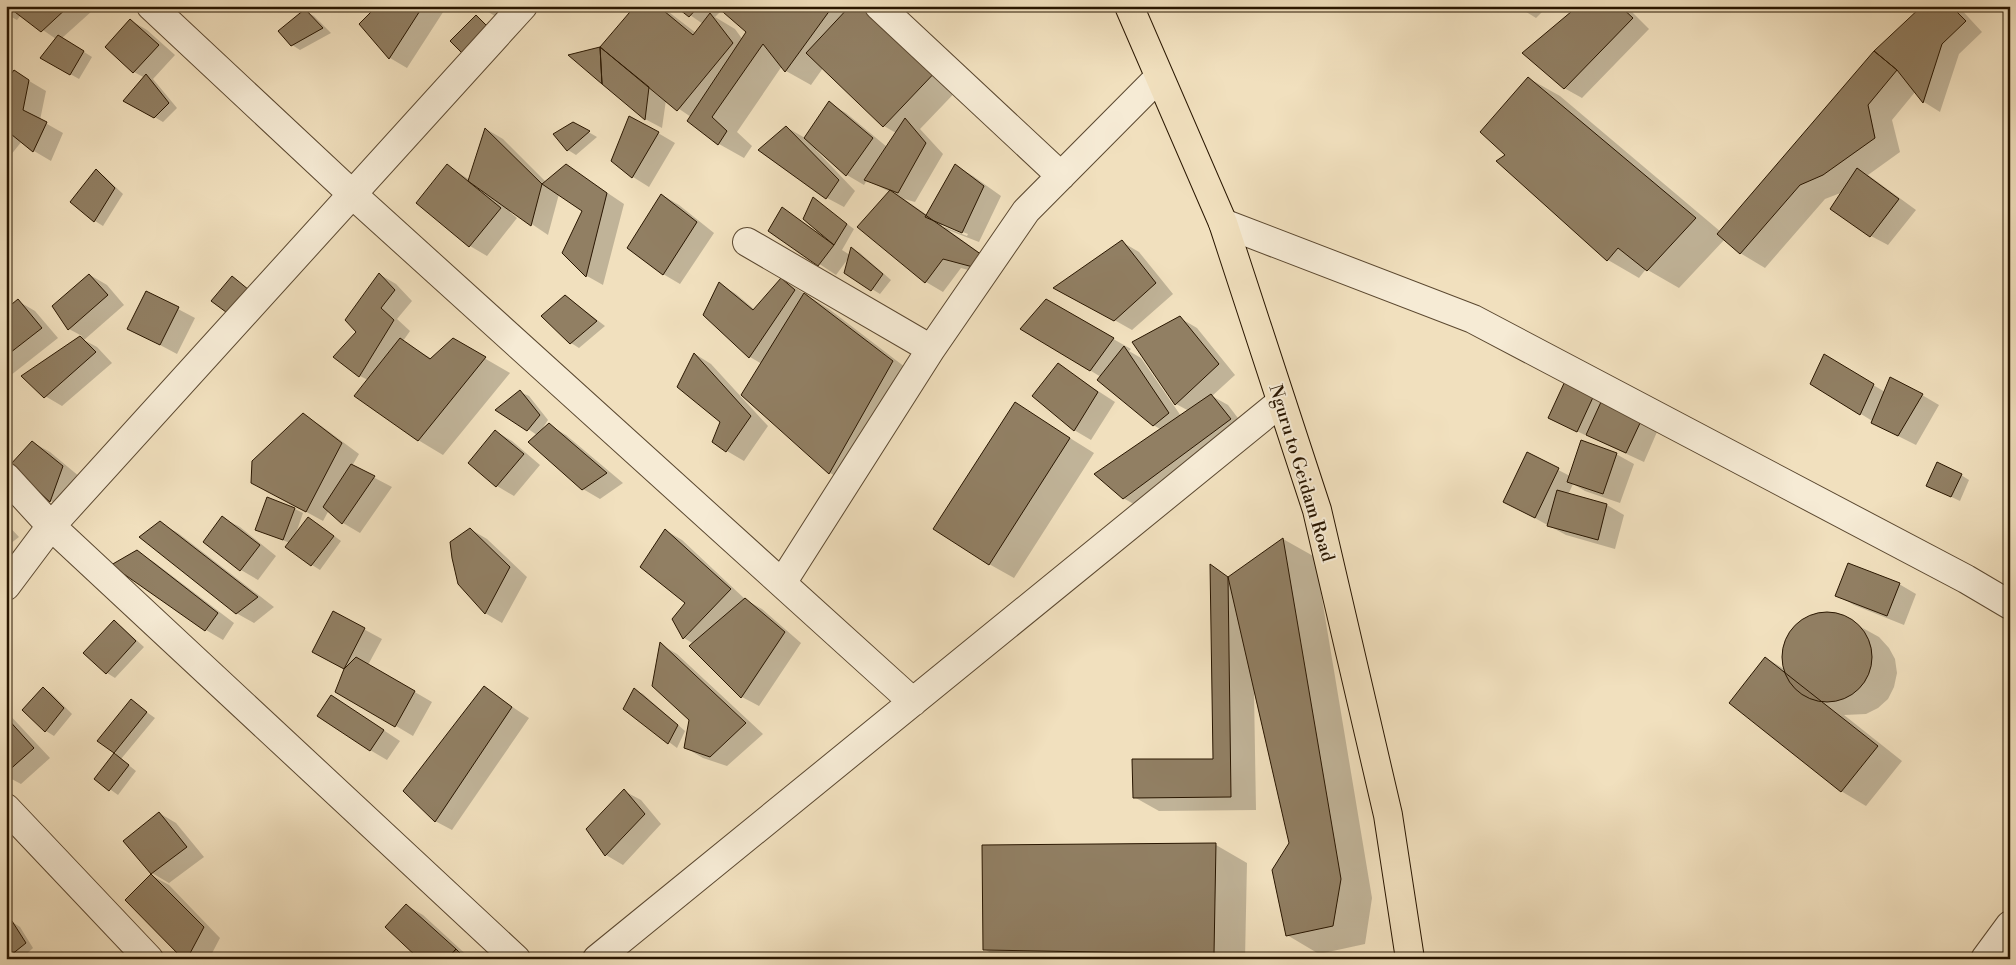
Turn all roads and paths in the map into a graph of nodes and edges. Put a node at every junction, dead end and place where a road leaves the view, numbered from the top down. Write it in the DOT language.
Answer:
graph roads {
  1 [pos="151,6"];
  2 [pos="522,6"];
  3 [pos="879,6"];
  4 [pos="1129,6"];
  5 [pos="1160,77"];
  6 [pos="1061,176"];
  7 [pos="352,194"];
  8 [pos="1223,223"];
  9 [pos="747,242"];
  10 [pos="930,349"];
  11 [pos="1281,402"];
  12 [pos="6,477"];
  13 [pos="50,526"];
  14 [pos="782,583"];
  15 [pos="6,586"];
  16 [pos="2010,605"];
  17 [pos="913,702"];
  18 [pos="6,808"];
  19 [pos="2010,925"];
  20 [pos="149,959"];
  21 [pos="516,959"];
  22 [pos="597,959"];
  23 [pos="1410,959"];
  24 [pos="1985,959"];
  1 -- 7 [label="street"];
  2 -- 7 [label="street"];
  3 -- 6 [label="street"];
  4 -- 5 [label="main road, Nguru to Geidam Road"];
  5 -- 6 [label="street"];
  5 -- 8 [label="main road, Nguru to Geidam Road"];
  6 -- 10 [label="street"];
  7 -- 13 [label="street"];
  7 -- 14 [label="street"];
  8 -- 11 [label="main road, Nguru to Geidam Road"];
  8 -- 16 [label="street"];
  9 -- 10 [label="street"];
  10 -- 14 [label="street"];
  11 -- 17 [label="street"];
  11 -- 23 [label="main road, Nguru to Geidam Road"];
  12 -- 13 [label="street"];
  13 -- 15 [label="street"];
  13 -- 21 [label="street"];
  14 -- 17 [label="street"];
  17 -- 22 [label="street"];
  18 -- 20 [label="street"];
  19 -- 24 [label="street"];
}
